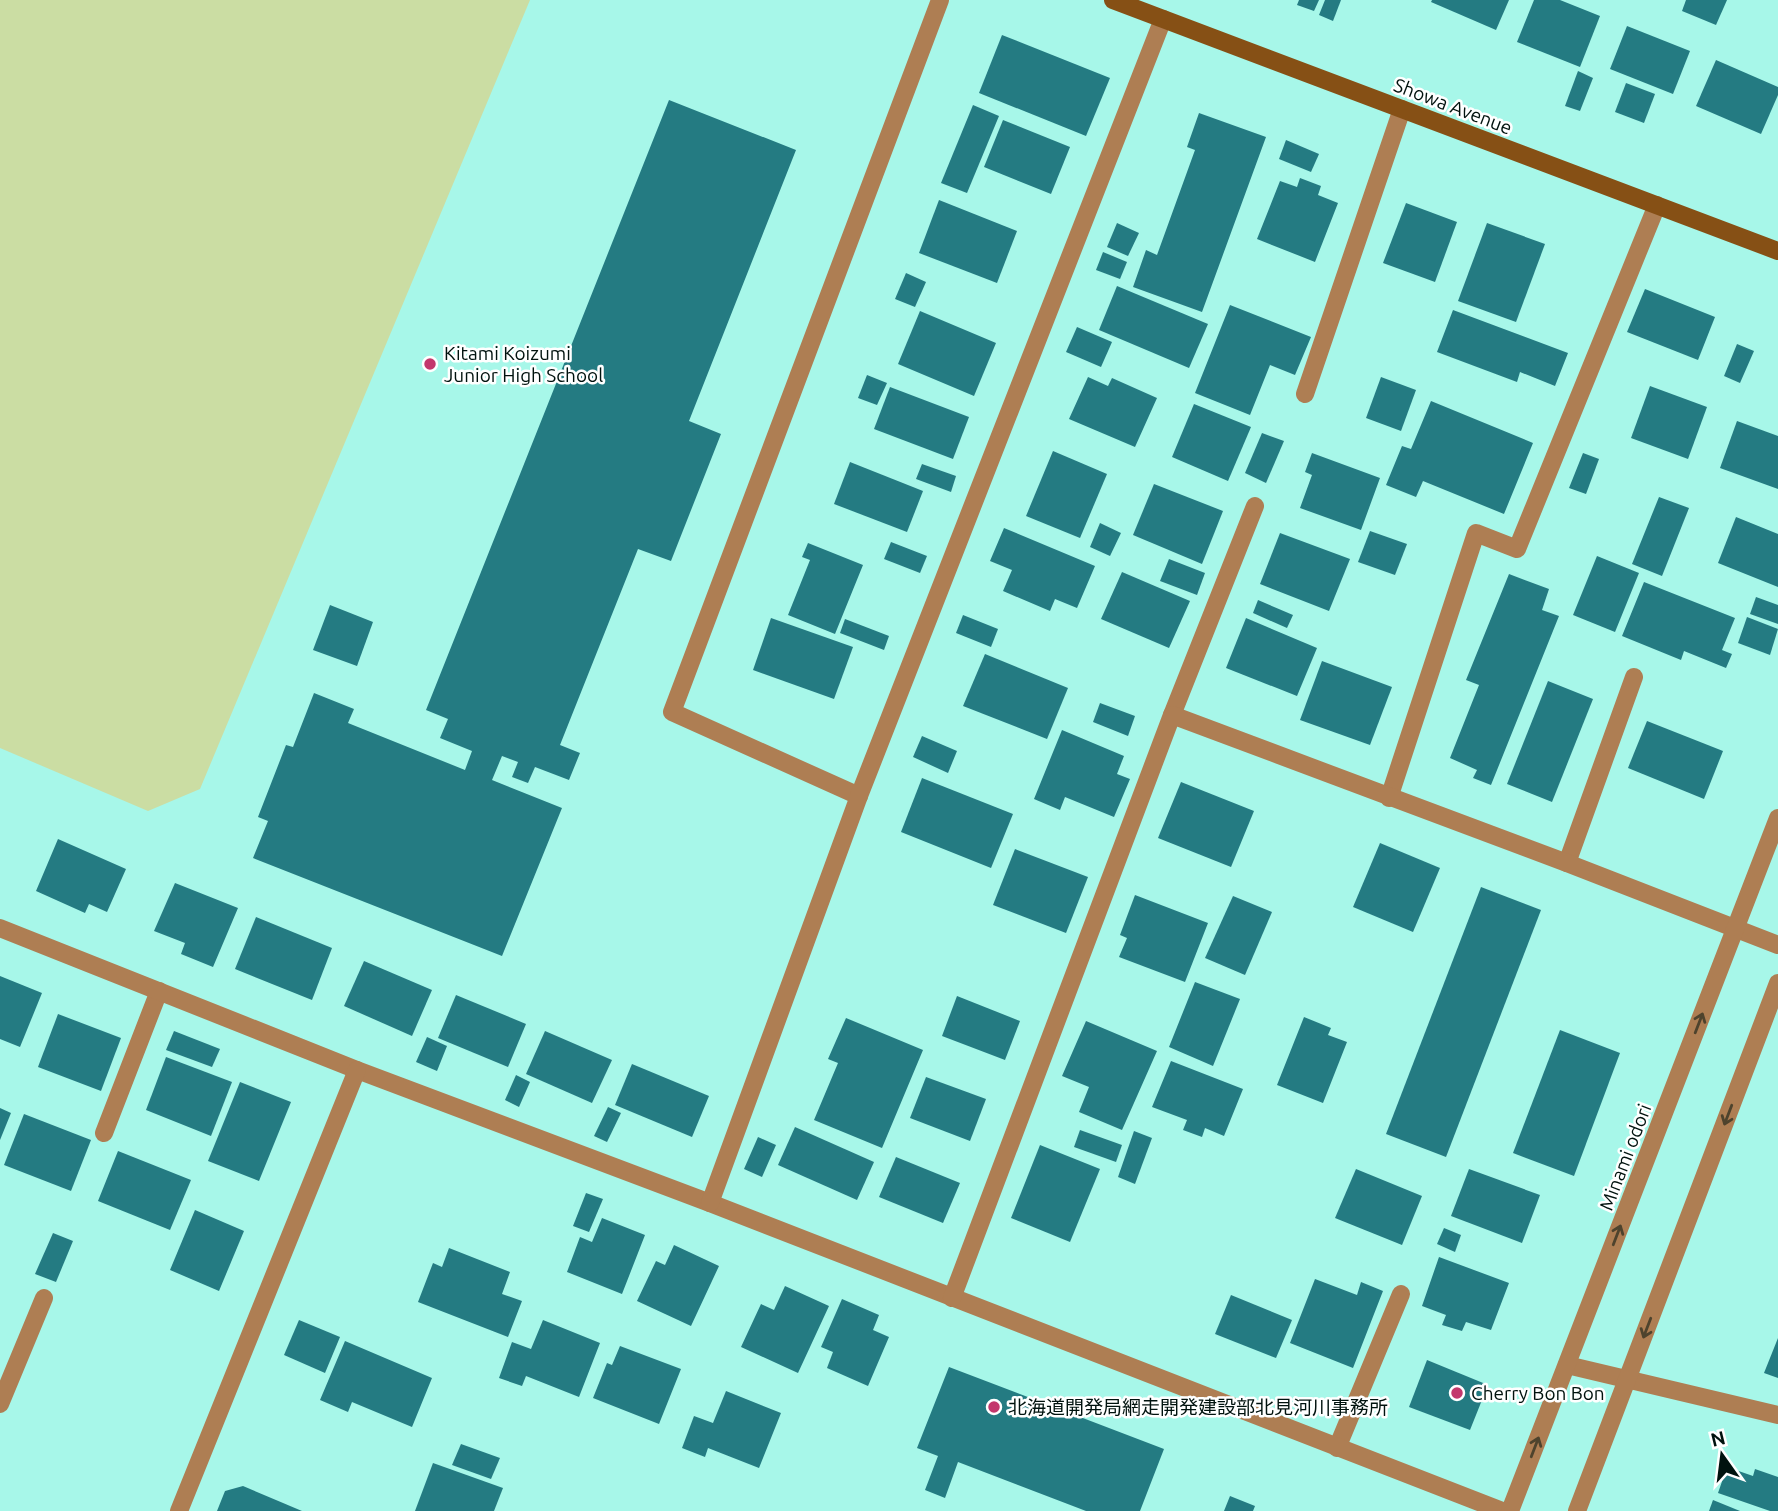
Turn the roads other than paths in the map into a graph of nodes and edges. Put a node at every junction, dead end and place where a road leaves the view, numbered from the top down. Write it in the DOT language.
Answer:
graph roads {
  1 [pos="940,0"];
  2 [pos="1114,0"];
  3 [pos="1163,19"];
  4 [pos="1402,109"];
  5 [pos="1657,205"];
  6 [pos="1778,251"];
  7 [pos="1305,394"];
  8 [pos="1255,506"];
  9 [pos="1634,677"];
  10 [pos="1171,715"];
  11 [pos="859,796"];
  12 [pos="1389,798"];
  13 [pos="1778,818"];
  14 [pos="1567,863"];
  15 [pos="0,928"];
  16 [pos="1735,929"];
  17 [pos="1778,945"];
  18 [pos="1778,983"];
  19 [pos="159,991"];
  20 [pos="357,1070"];
  21 [pos="104,1133"];
  22 [pos="710,1203"];
  23 [pos="1401,1294"];
  24 [pos="44,1298"];
  25 [pos="952,1298"];
  26 [pos="1567,1365"];
  27 [pos="1627,1380"];
  28 [pos="0,1404"];
  29 [pos="1778,1415"];
  30 [pos="1337,1448"];
  31 [pos="179,1511"];
  32 [pos="1502,1511"];
  33 [pos="1510,1511"];
  34 [pos="1577,1511"];
  1 -- 11 [label="street"];
  2 -- 3 [label="main road, Showa Avenue"];
  3 -- 4 [label="main road, Showa Avenue"];
  3 -- 11 [label="street"];
  4 -- 5 [label="main road, Showa Avenue"];
  4 -- 7 [label="street"];
  5 -- 6 [label="main road, Showa Avenue"];
  5 -- 12 [label="street"];
  8 -- 10 [label="street"];
  9 -- 14 [label="street"];
  10 -- 12 [label="street"];
  10 -- 25 [label="street"];
  11 -- 22 [label="street"];
  12 -- 14 [label="street"];
  13 -- 16 [label="street, Minami odori"];
  14 -- 16 [label="street"];
  15 -- 19 [label="street"];
  16 -- 17 [label="street"];
  26 -- 16 [label="street, Minami odori, one-way"];
  18 -- 27 [label="street, one-way"];
  19 -- 20 [label="street"];
  19 -- 21 [label="street"];
  20 -- 22 [label="street"];
  20 -- 31 [label="street"];
  22 -- 25 [label="street"];
  23 -- 30 [label="street"];
  24 -- 28 [label="street"];
  25 -- 30 [label="street"];
  26 -- 27 [label="street"];
  33 -- 26 [label="street, Minami odori, one-way"];
  27 -- 29 [label="street"];
  27 -- 34 [label="street"];
  30 -- 32 [label="street"];
}
